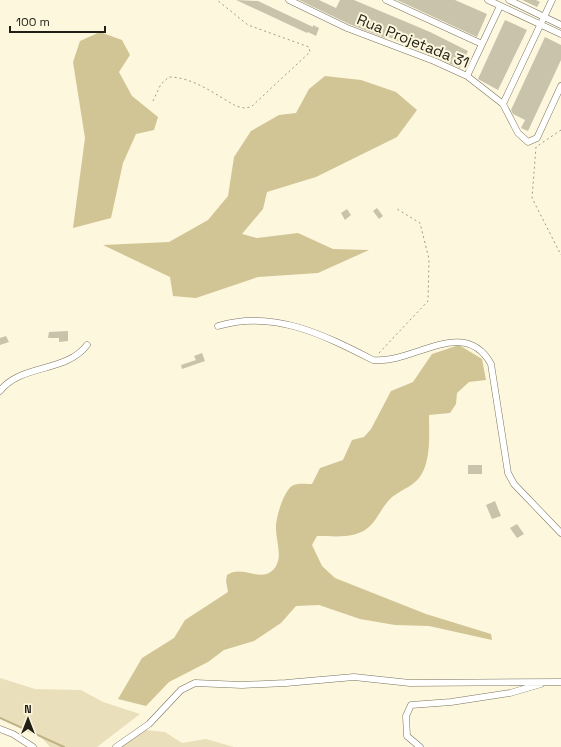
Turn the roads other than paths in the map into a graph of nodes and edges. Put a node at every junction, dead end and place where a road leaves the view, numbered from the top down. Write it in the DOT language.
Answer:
graph roads {
  1 [pos="289,0"];
  2 [pos="386,0"];
  3 [pos="488,0"];
  4 [pos="509,0"];
  5 [pos="552,0"];
  6 [pos="500,6"];
  7 [pos="544,17"];
  8 [pos="541,24"];
  9 [pos="561,25"];
  10 [pos="561,34"];
  11 [pos="482,44"];
  12 [pos="467,76"];
  13 [pos="561,86"];
  14 [pos="503,104"];
  15 [pos="218,326"];
  16 [pos="87,346"];
  17 [pos="0,391"];
  18 [pos="561,533"];
  19 [pos="545,682"];
  20 [pos="561,682"];
  21 [pos="0,729"];
  22 [pos="34,747"];
  23 [pos="116,747"];
  24 [pos="420,747"];
  1 -- 12 [label="street, Rua Projetada 31"];
  2 -- 11 [label="street"];
  3 -- 6 [label="street"];
  4 -- 7 [label="street"];
  5 -- 7 [label="street"];
  6 -- 8 [label="street"];
  6 -- 11 [label="street"];
  7 -- 8 [label="street"];
  7 -- 9 [label="street"];
  8 -- 10 [label="street"];
  8 -- 14 [label="street"];
  11 -- 12 [label="street"];
  12 -- 14 [label="street, Rua Projetada 31"];
  13 -- 14 [label="street, Rua Projetada 31"];
  15 -- 18 [label="street"];
  16 -- 17 [label="street"];
  19 -- 20 [label="street"];
  19 -- 23 [label="street"];
  19 -- 24 [label="street"];
  21 -- 22 [label="street"];
}
